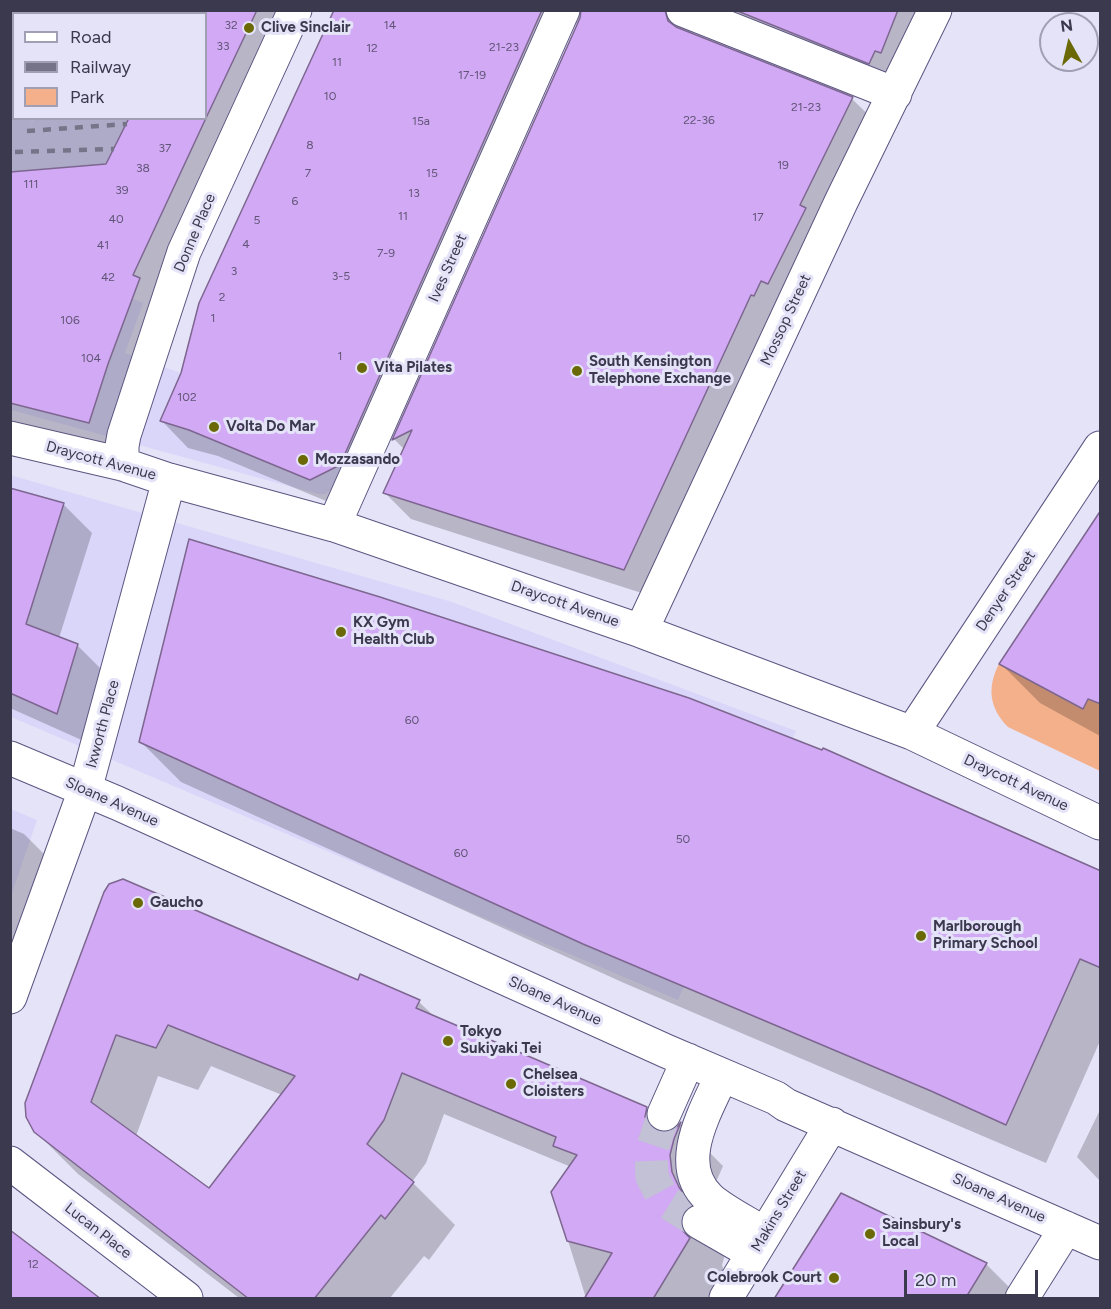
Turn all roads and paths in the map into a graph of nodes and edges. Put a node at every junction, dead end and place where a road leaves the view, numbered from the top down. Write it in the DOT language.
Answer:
graph roads {
  1 [pos="295,10"];
  2 [pos="562,10"];
  3 [pos="683,10"];
  4 [pos="935,10"];
  5 [pos="895,94"];
  6 [pos="10,438"];
  7 [pos="1101,448"];
  8 [pos="122,464"];
  9 [pos="169,480"];
  10 [pos="334,525"];
  11 [pos="640,631"];
  12 [pos="912,733"];
  13 [pos="10,758"];
  14 [pos="85,790"];
  15 [pos="1101,823"];
  16 [pos="10,998"];
  17 [pos="688,1060"];
  18 [pos="722,1075"];
  19 [pos="664,1114"];
  20 [pos="832,1124"];
  21 [pos="10,1163"];
  22 [pos="699,1222"];
  23 [pos="1066,1228"];
  24 [pos="1101,1243"];
  25 [pos="759,1244"];
  26 [pos="186,1299"];
  27 [pos="726,1299"];
  28 [pos="1022,1299"];
  1 -- 8 [label="street, Donne Place"];
  2 -- 10 [label="street, Ives Street"];
  3 -- 5 [label="street"];
  4 -- 5 [label="street, Mossop Street"];
  5 -- 11 [label="street, Mossop Street"];
  6 -- 8 [label="street, Draycott Avenue"];
  7 -- 12 [label="street, Denyer Street"];
  8 -- 9 [label="street, Draycott Avenue"];
  9 -- 10 [label="street, Draycott Avenue"];
  9 -- 14 [label="street, Ixworth Place"];
  10 -- 11 [label="street, Draycott Avenue"];
  11 -- 12 [label="street, Draycott Avenue"];
  12 -- 15 [label="street, Draycott Avenue"];
  13 -- 14 [label="street, Sloane Avenue"];
  14 -- 16 [label="street, Ixworth Place"];
  14 -- 17 [label="street, Sloane Avenue"];
  17 -- 18 [label="street, Sloane Avenue"];
  17 -- 19 [label="street"];
  18 -- 20 [label="street, Sloane Avenue"];
  18 -- 25 [label="street"];
  20 -- 23 [label="street, Sloane Avenue"];
  20 -- 25 [label="street, Makins Street"];
  21 -- 26 [label="street, Lucan Place"];
  22 -- 25 [label="street"];
  23 -- 24 [label="street, Sloane Avenue"];
  23 -- 28 [label="street"];
  25 -- 27 [label="street, Makins Street"];
}
